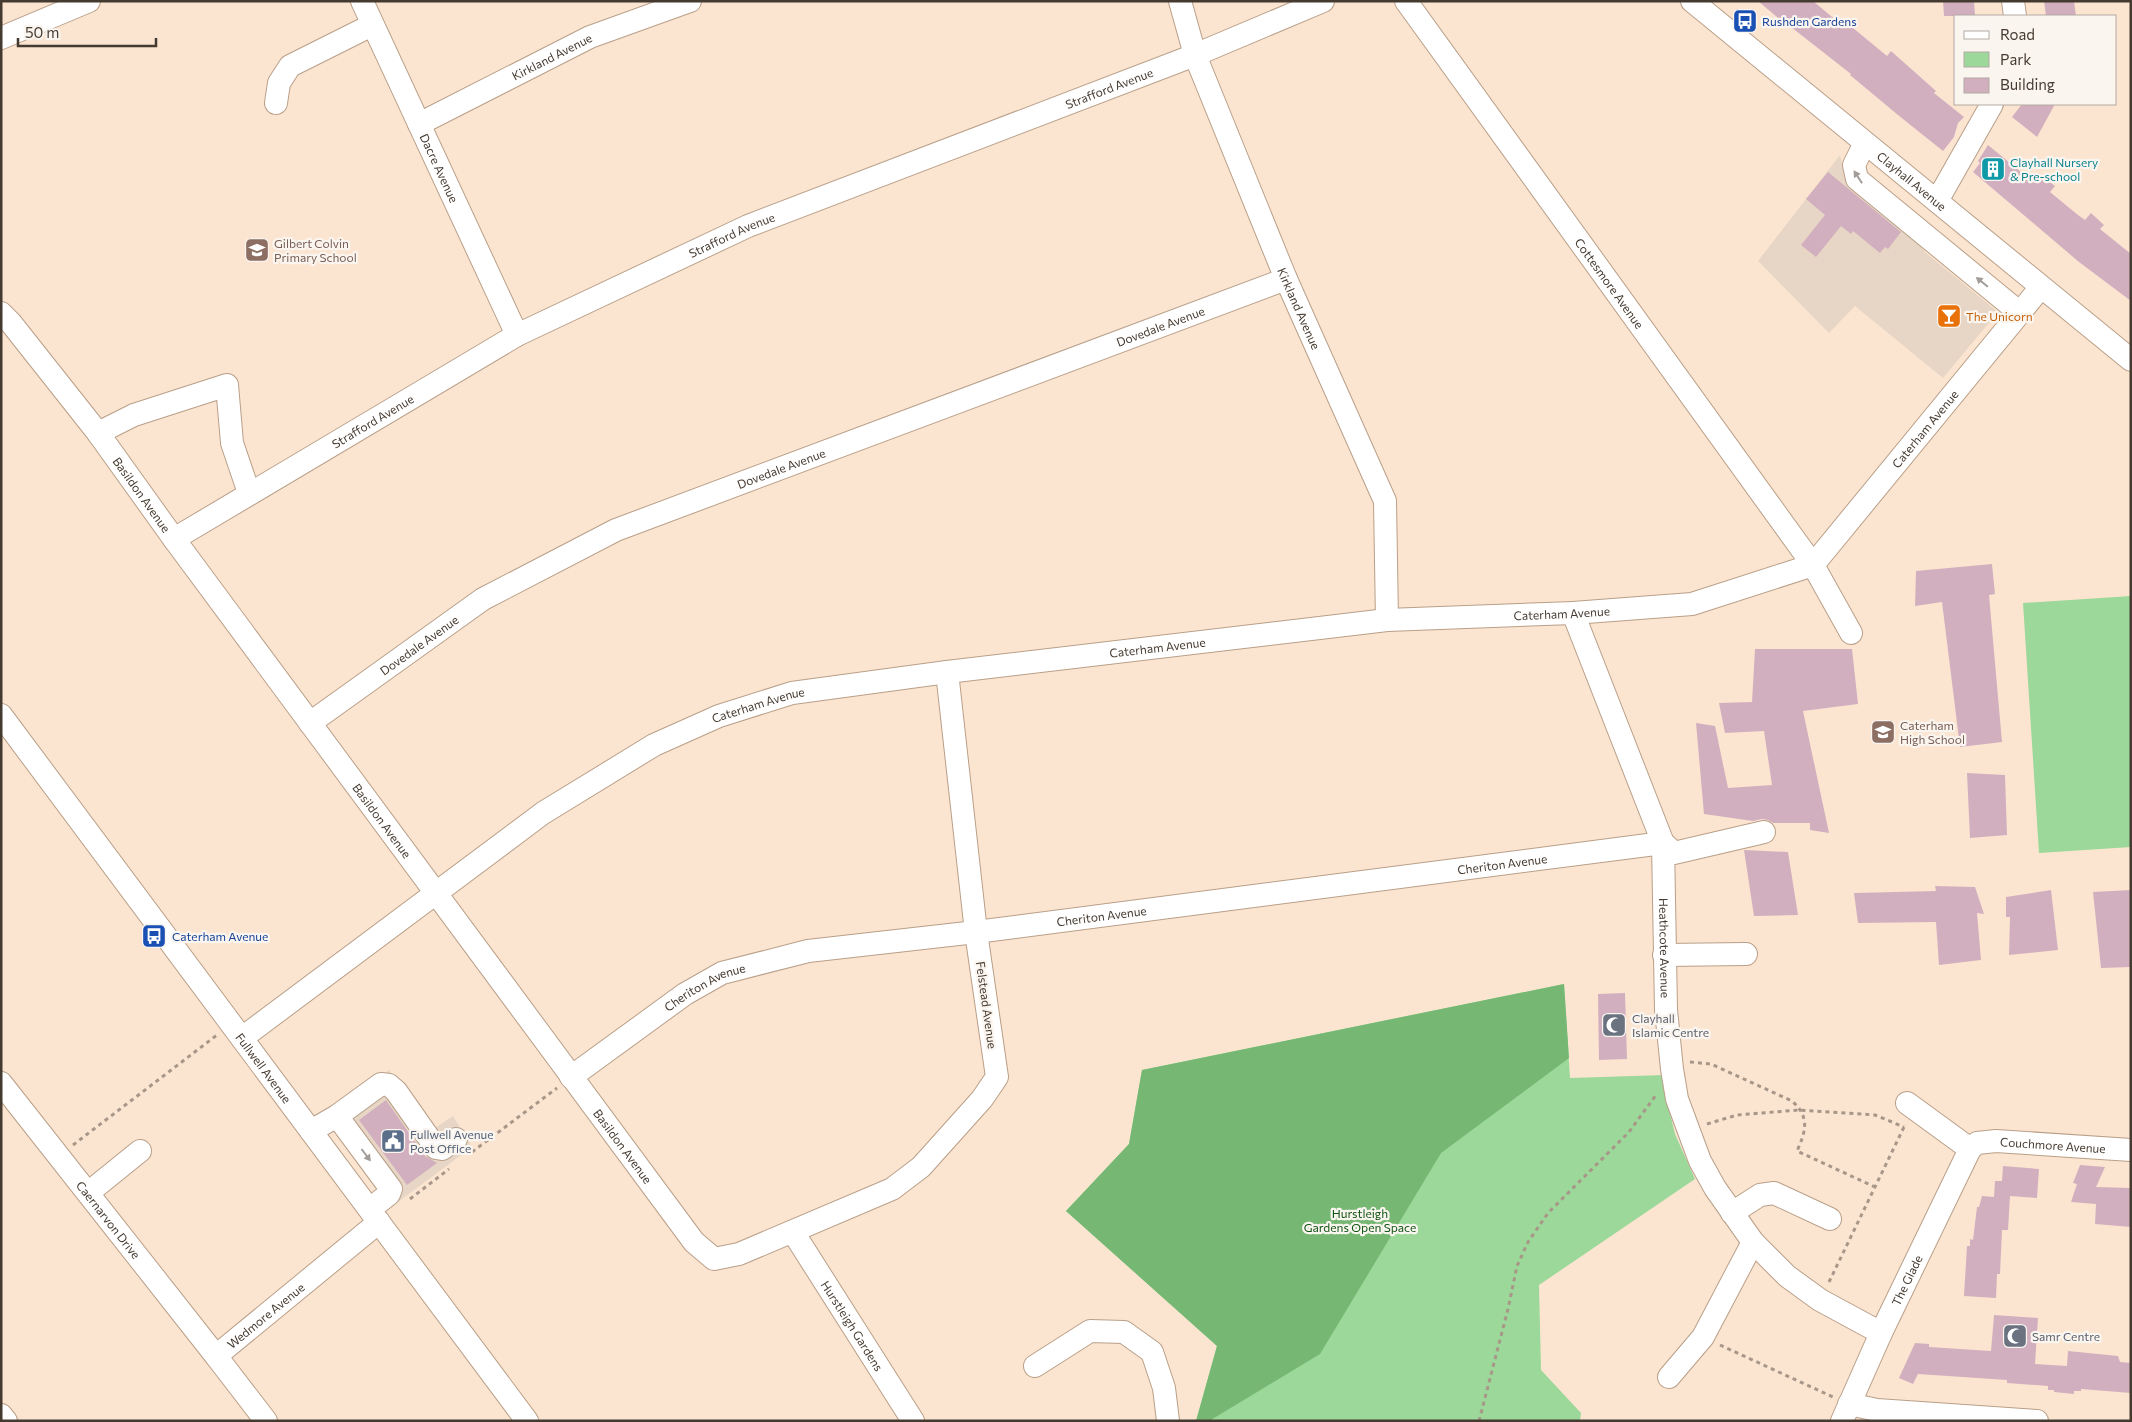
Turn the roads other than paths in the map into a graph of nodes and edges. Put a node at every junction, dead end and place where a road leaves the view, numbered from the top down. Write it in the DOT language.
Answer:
graph roads {
  1 [pos="89,1"];
  2 [pos="362,1"];
  3 [pos="690,1"];
  4 [pos="1180,1"];
  5 [pos="1323,1"];
  6 [pos="1406,1"];
  7 [pos="1692,1"];
  8 [pos="2013,1"];
  9 [pos="2015,15"];
  10 [pos="372,25"];
  11 [pos="1,38"];
  12 [pos="1195,55"];
  13 [pos="276,102"];
  14 [pos="1991,105"];
  15 [pos="419,124"];
  16 [pos="1865,143"];
  17 [pos="1937,201"];
  18 [pos="1286,279"];
  19 [pos="2041,287"];
  20 [pos="1,313"];
  21 [pos="2020,313"];
  22 [pos="517,335"];
  23 [pos="2131,360"];
  24 [pos="98,433"];
  25 [pos="249,493"];
  26 [pos="174,539"];
  27 [pos="1813,565"];
  28 [pos="1573,614"];
  29 [pos="1387,620"];
  30 [pos="1851,633"];
  31 [pos="947,672"];
  32 [pos="1,715"];
  33 [pos="310,723"];
  34 [pos="1764,832"];
  35 [pos="1662,843"];
  36 [pos="436,892"];
  37 [pos="976,932"];
  38 [pos="1664,954"];
  39 [pos="1746,954"];
  40 [pos="237,1030"];
  41 [pos="571,1077"];
  42 [pos="1,1084"];
  43 [pos="1907,1103"];
  44 [pos="337,1116"];
  45 [pos="311,1132"];
  46 [pos="464,1145"];
  47 [pos="1973,1146"];
  48 [pos="2131,1150"];
  49 [pos="140,1151"];
  50 [pos="88,1193"];
  51 [pos="1732,1213"];
  52 [pos="375,1215"];
  53 [pos="1830,1219"];
  54 [pos="793,1232"];
  55 [pos="1753,1242"];
  56 [pos="1881,1333"];
  57 [pos="216,1356"];
  58 [pos="1035,1366"];
  59 [pos="1669,1377"];
  60 [pos="1845,1413"];
  61 [pos="1,1415"];
  62 [pos="904,1418"];
  63 [pos="6,1421"];
  64 [pos="266,1421"];
  65 [pos="527,1421"];
  66 [pos="1168,1421"];
  67 [pos="2037,1421"];
  1 -- 11 [label="street"];
  2 -- 10 [label="street, Dacre Avenue"];
  3 -- 15 [label="street, Kirkland Avenue"];
  4 -- 12 [label="street, Kirkland Avenue"];
  5 -- 12 [label="street, Strafford Avenue"];
  6 -- 27 [label="street, Cottesmore Avenue"];
  7 -- 16 [label="street, Clayhall Avenue"];
  8 -- 9 [label="street"];
  10 -- 13 [label="street"];
  10 -- 15 [label="street, Dacre Avenue"];
  12 -- 18 [label="street, Kirkland Avenue"];
  12 -- 22 [label="street, Strafford Avenue"];
  14 -- 17 [label="street"];
  15 -- 22 [label="street, Dacre Avenue"];
  16 -- 17 [label="street, Clayhall Avenue"];
  21 -- 16 [label="street, one-way"];
  17 -- 19 [label="street, Clayhall Avenue"];
  18 -- 29 [label="street, Kirkland Avenue"];
  18 -- 33 [label="street, Dovedale Avenue"];
  19 -- 21 [label="street, Caterham Avenue"];
  19 -- 23 [label="street, Clayhall Avenue"];
  20 -- 24 [label="street, Basildon Avenue"];
  21 -- 27 [label="street, Caterham Avenue"];
  22 -- 25 [label="street, Strafford Avenue"];
  24 -- 25 [label="street"];
  24 -- 26 [label="street, Basildon Avenue"];
  25 -- 26 [label="street, Strafford Avenue"];
  26 -- 33 [label="street, Basildon Avenue"];
  27 -- 28 [label="street, Caterham Avenue"];
  27 -- 30 [label="street, Cottesmore Avenue"];
  28 -- 29 [label="street, Caterham Avenue"];
  28 -- 35 [label="street, Heathcote Avenue"];
  29 -- 31 [label="street, Caterham Avenue"];
  31 -- 36 [label="street, Caterham Avenue"];
  31 -- 37 [label="street, Felstead Avenue"];
  32 -- 40 [label="street, Fullwell Avenue"];
  33 -- 36 [label="street, Basildon Avenue"];
  34 -- 35 [label="street"];
  35 -- 37 [label="street, Cheriton Avenue"];
  35 -- 38 [label="street, Heathcote Avenue"];
  36 -- 40 [label="street, Caterham Avenue"];
  36 -- 41 [label="street, Basildon Avenue"];
  37 -- 41 [label="street, Cheriton Avenue"];
  37 -- 54 [label="street, Felstead Avenue"];
  38 -- 39 [label="street"];
  38 -- 51 [label="street, Heathcote Avenue"];
  40 -- 45 [label="street, Fullwell Avenue"];
  41 -- 54 [label="street, Basildon Avenue"];
  42 -- 50 [label="street, Caernarvon Drive"];
  43 -- 47 [label="street"];
  44 -- 45 [label="street"];
  44 -- 46 [label="street"];
  44 -- 52 [label="street, Wedmore Avenue, one-way"];
  45 -- 52 [label="street, Fullwell Avenue"];
  47 -- 48 [label="street, Couchmore Avenue"];
  47 -- 56 [label="street, The Glade"];
  49 -- 50 [label="street"];
  50 -- 57 [label="street, Caernarvon Drive"];
  51 -- 53 [label="street"];
  51 -- 55 [label="street, Heathcote Avenue"];
  52 -- 57 [label="street, Wedmore Avenue"];
  52 -- 65 [label="street, Fullwell Avenue"];
  54 -- 62 [label="street, Hurstleigh Gardens"];
  55 -- 56 [label="street, Heathcote Avenue"];
  55 -- 59 [label="street"];
  56 -- 60 [label="street, The Glade"];
  57 -- 64 [label="street, Wedmore Avenue"];
  58 -- 66 [label="street"];
  60 -- 67 [label="street"];
  61 -- 63 [label="street"];
}
